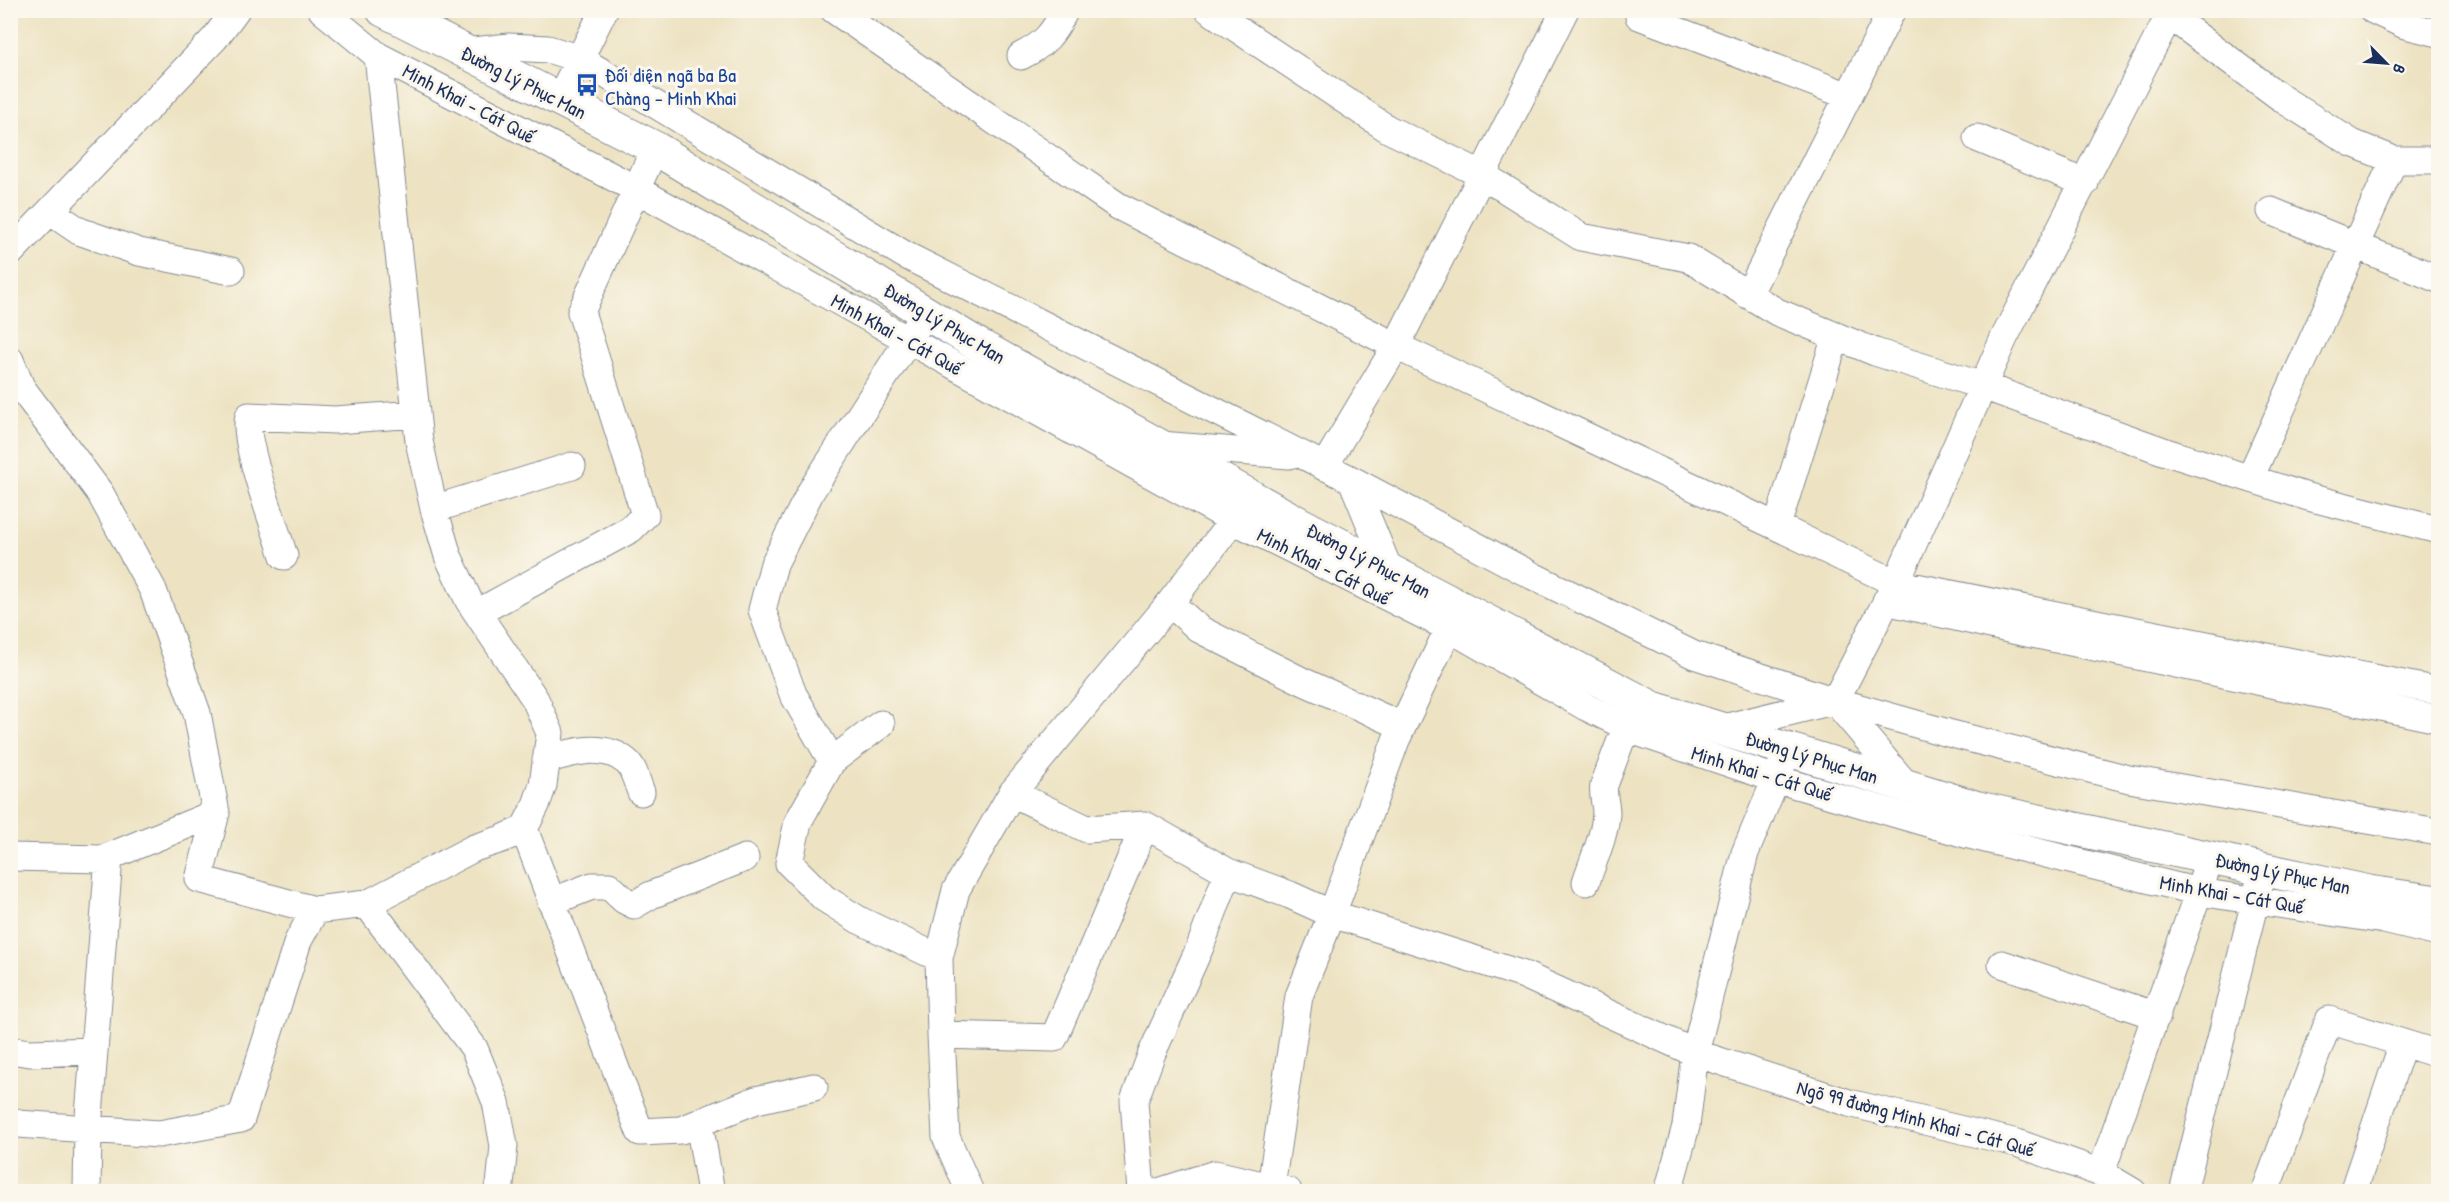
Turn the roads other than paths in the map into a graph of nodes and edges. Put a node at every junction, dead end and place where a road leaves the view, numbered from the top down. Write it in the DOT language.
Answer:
graph roads {
  1 [pos="236,10"];
  2 [pos="322,10"];
  3 [pos="382,10"];
  4 [pos="604,10"];
  5 [pos="834,10"];
  6 [pos="1065,10"];
  7 [pos="1209,10"];
  8 [pos="1565,10"];
  9 [pos="1642,10"];
  10 [pos="1892,10"];
  11 [pos="2373,10"];
  12 [pos="2168,12"];
  13 [pos="2439,33"];
  14 [pos="465,52"];
  15 [pos="378,56"];
  16 [pos="1021,56"];
  17 [pos="580,58"];
  18 [pos="1849,96"];
  19 [pos="559,100"];
  20 [pos="1977,138"];
  21 [pos="655,148"];
  22 [pos="2394,160"];
  23 [pos="2439,160"];
  24 [pos="1481,174"];
  25 [pos="2085,183"];
  26 [pos="636,189"];
  27 [pos="2271,211"];
  28 [pos="51,212"];
  29 [pos="2356,244"];
  30 [pos="10,252"];
  31 [pos="231,271"];
  32 [pos="2439,279"];
  33 [pos="1748,295"];
  34 [pos="926,313"];
  35 [pos="1836,336"];
  36 [pos="908,340"];
  37 [pos="1396,346"];
  38 [pos="10,360"];
  39 [pos="1983,386"];
  40 [pos="416,414"];
  41 [pos="1158,445"];
  42 [pos="1313,461"];
  43 [pos="572,466"];
  44 [pos="2250,478"];
  45 [pos="1352,480"];
  46 [pos="1242,508"];
  47 [pos="434,509"];
  48 [pos="1777,526"];
  49 [pos="2439,530"];
  50 [pos="284,556"];
  51 [pos="1389,570"];
  52 [pos="1891,592"];
  53 [pos="1170,603"];
  54 [pos="477,613"];
  55 [pos="1454,618"];
  56 [pos="2439,691"];
  57 [pos="1835,701"];
  58 [pos="2439,719"];
  59 [pos="881,724"];
  60 [pos="1402,726"];
  61 [pos="1626,727"];
  62 [pos="1719,729"];
  63 [pos="546,760"];
  64 [pos="832,761"];
  65 [pos="1782,764"];
  66 [pos="1906,786"];
  67 [pos="641,792"];
  68 [pos="1012,793"];
  69 [pos="216,813"];
  70 [pos="1145,825"];
  71 [pos="524,829"];
  72 [pos="2439,832"];
  73 [pos="10,856"];
  74 [pos="109,857"];
  75 [pos="745,858"];
  76 [pos="2210,858"];
  77 [pos="2264,869"];
  78 [pos="1228,872"];
  79 [pos="1586,882"];
  80 [pos="2199,892"];
  81 [pos="552,902"];
  82 [pos="2254,902"];
  83 [pos="367,904"];
  84 [pos="2433,905"];
  85 [pos="315,910"];
  86 [pos="1332,914"];
  87 [pos="2439,933"];
  88 [pos="939,958"];
  89 [pos="2002,964"];
  90 [pos="2157,1016"];
  91 [pos="941,1035"];
  92 [pos="2403,1043"];
  93 [pos="10,1050"];
  94 [pos="94,1051"];
  95 [pos="1695,1053"];
  96 [pos="2439,1054"];
  97 [pos="814,1087"];
  98 [pos="10,1120"];
  99 [pos="699,1123"];
  100 [pos="88,1129"];
  101 [pos="2101,1173"];
  102 [pos="1280,1189"];
  103 [pos="87,1191"];
  104 [pos="497,1191"];
  105 [pos="711,1191"];
  106 [pos="970,1191"];
  107 [pos="1141,1191"];
  108 [pos="1158,1191"];
  109 [pos="1668,1191"];
  110 [pos="2133,1191"];
  111 [pos="2183,1191"];
  112 [pos="2265,1191"];
  113 [pos="2353,1191"];
  1 -- 28 [label="street"];
  2 -- 15 [label="street, Minh Khai - Cát Quế"];
  3 -- 14 [label="main road, Đường Lý Phục Man"];
  4 -- 17 [label="street"];
  5 -- 37 [label="street"];
  6 -- 16 [label="street"];
  7 -- 24 [label="street"];
  8 -- 24 [label="street"];
  9 -- 18 [label="street"];
  10 -- 18 [label="street"];
  11 -- 13 [label="street"];
  12 -- 22 [label="street"];
  12 -- 25 [label="street"];
  14 -- 17 [label="street"];
  14 -- 19 [label="main road, Đường Lý Phục Man"];
  15 -- 26 [label="street, Minh Khai - Cát Quế"];
  15 -- 40 [label="street"];
  17 -- 19 [label="street"];
  17 -- 42 [label="street"];
  18 -- 33 [label="street"];
  19 -- 21 [label="main road, Đường Lý Phục Man"];
  20 -- 25 [label="street"];
  21 -- 26 [label="street"];
  21 -- 34 [label="main road, Đường Lý Phục Man"];
  22 -- 23 [label="street"];
  22 -- 29 [label="street"];
  24 -- 33 [label="street"];
  24 -- 37 [label="street"];
  25 -- 39 [label="street"];
  26 -- 36 [label="street, Minh Khai - Cát Quế"];
  26 -- 54 [label="street"];
  27 -- 29 [label="street"];
  28 -- 30 [label="street"];
  28 -- 31 [label="street"];
  29 -- 32 [label="street"];
  29 -- 44 [label="street"];
  33 -- 35 [label="street"];
  34 -- 36 [label="street"];
  34 -- 41 [label="main road, Đường Lý Phục Man"];
  35 -- 39 [label="street"];
  35 -- 48 [label="street"];
  36 -- 46 [label="street, Minh Khai - Cát Quế"];
  36 -- 64 [label="street"];
  37 -- 42 [label="street"];
  37 -- 48 [label="street"];
  38 -- 69 [label="street"];
  39 -- 44 [label="street"];
  39 -- 52 [label="street"];
  40 -- 47 [label="street"];
  40 -- 50 [label="street"];
  41 -- 42 [label="street"];
  41 -- 46 [label="main road, Đường Lý Phục Man"];
  42 -- 45 [label="street"];
  43 -- 47 [label="street"];
  44 -- 49 [label="street"];
  45 -- 51 [label="street"];
  45 -- 57 [label="street"];
  46 -- 51 [label="main road, Đường Lý Phục Man"];
  46 -- 53 [label="street"];
  46 -- 55 [label="street, Minh Khai - Cát Quế"];
  47 -- 54 [label="street"];
  48 -- 52 [label="street"];
  51 -- 55 [label="main road, Đường Lý Phục Man"];
  52 -- 56 [label="street"];
  52 -- 57 [label="street"];
  52 -- 58 [label="street"];
  53 -- 60 [label="street"];
  53 -- 68 [label="street"];
  54 -- 63 [label="street"];
  55 -- 60 [label="street"];
  55 -- 61 [label="street, Minh Khai - Cát Quế"];
  55 -- 62 [label="main road, Đường Lý Phục Man"];
  57 -- 62 [label="street"];
  57 -- 66 [label="street"];
  57 -- 72 [label="street"];
  59 -- 64 [label="street"];
  60 -- 86 [label="street"];
  61 -- 65 [label="street, Minh Khai - Cát Quế"];
  61 -- 79 [label="street"];
  62 -- 65 [label="main road, Đường Lý Phục Man"];
  63 -- 67 [label="street"];
  63 -- 71 [label="street"];
  64 -- 88 [label="street"];
  65 -- 66 [label="main road, Đường Lý Phục Man"];
  65 -- 80 [label="street, Minh Khai - Cát Quế"];
  65 -- 95 [label="street"];
  66 -- 76 [label="main road, Đường Lý Phục Man"];
  68 -- 70 [label="street"];
  68 -- 88 [label="street"];
  69 -- 74 [label="street"];
  69 -- 85 [label="street"];
  70 -- 78 [label="street, Ngõ 99 đường Minh Khai - Cát Quế"];
  70 -- 91 [label="street"];
  71 -- 81 [label="street"];
  71 -- 83 [label="street"];
  73 -- 74 [label="street"];
  74 -- 94 [label="street"];
  75 -- 81 [label="street"];
  76 -- 77 [label="main road, Đường Lý Phục Man"];
  76 -- 80 [label="street"];
  77 -- 82 [label="street"];
  77 -- 84 [label="main road, Đường Lý Phục Man"];
  78 -- 86 [label="street, Ngõ 99 đường Minh Khai - Cát Quế"];
  78 -- 107 [label="street"];
  80 -- 82 [label="street, Minh Khai - Cát Quế"];
  80 -- 90 [label="street"];
  81 -- 99 [label="street"];
  82 -- 87 [label="street, Minh Khai - Cát Quế"];
  82 -- 111 [label="street"];
  83 -- 85 [label="street"];
  83 -- 104 [label="street"];
  85 -- 100 [label="street"];
  86 -- 95 [label="street, Ngõ 99 đường Minh Khai - Cát Quế"];
  86 -- 102 [label="street"];
  88 -- 91 [label="street"];
  89 -- 90 [label="street"];
  90 -- 101 [label="street"];
  91 -- 106 [label="street"];
  92 -- 96 [label="street"];
  92 -- 112 [label="street"];
  92 -- 113 [label="street"];
  93 -- 94 [label="street"];
  94 -- 100 [label="street"];
  95 -- 101 [label="street, Ngõ 99 đường Minh Khai - Cát Quế"];
  95 -- 109 [label="street"];
  97 -- 99 [label="street"];
  98 -- 100 [label="street"];
  99 -- 105 [label="street"];
  100 -- 103 [label="street"];
  101 -- 110 [label="street, Ngõ 99 đường Minh Khai - Cát Quế"];
  102 -- 108 [label="street"];
}
